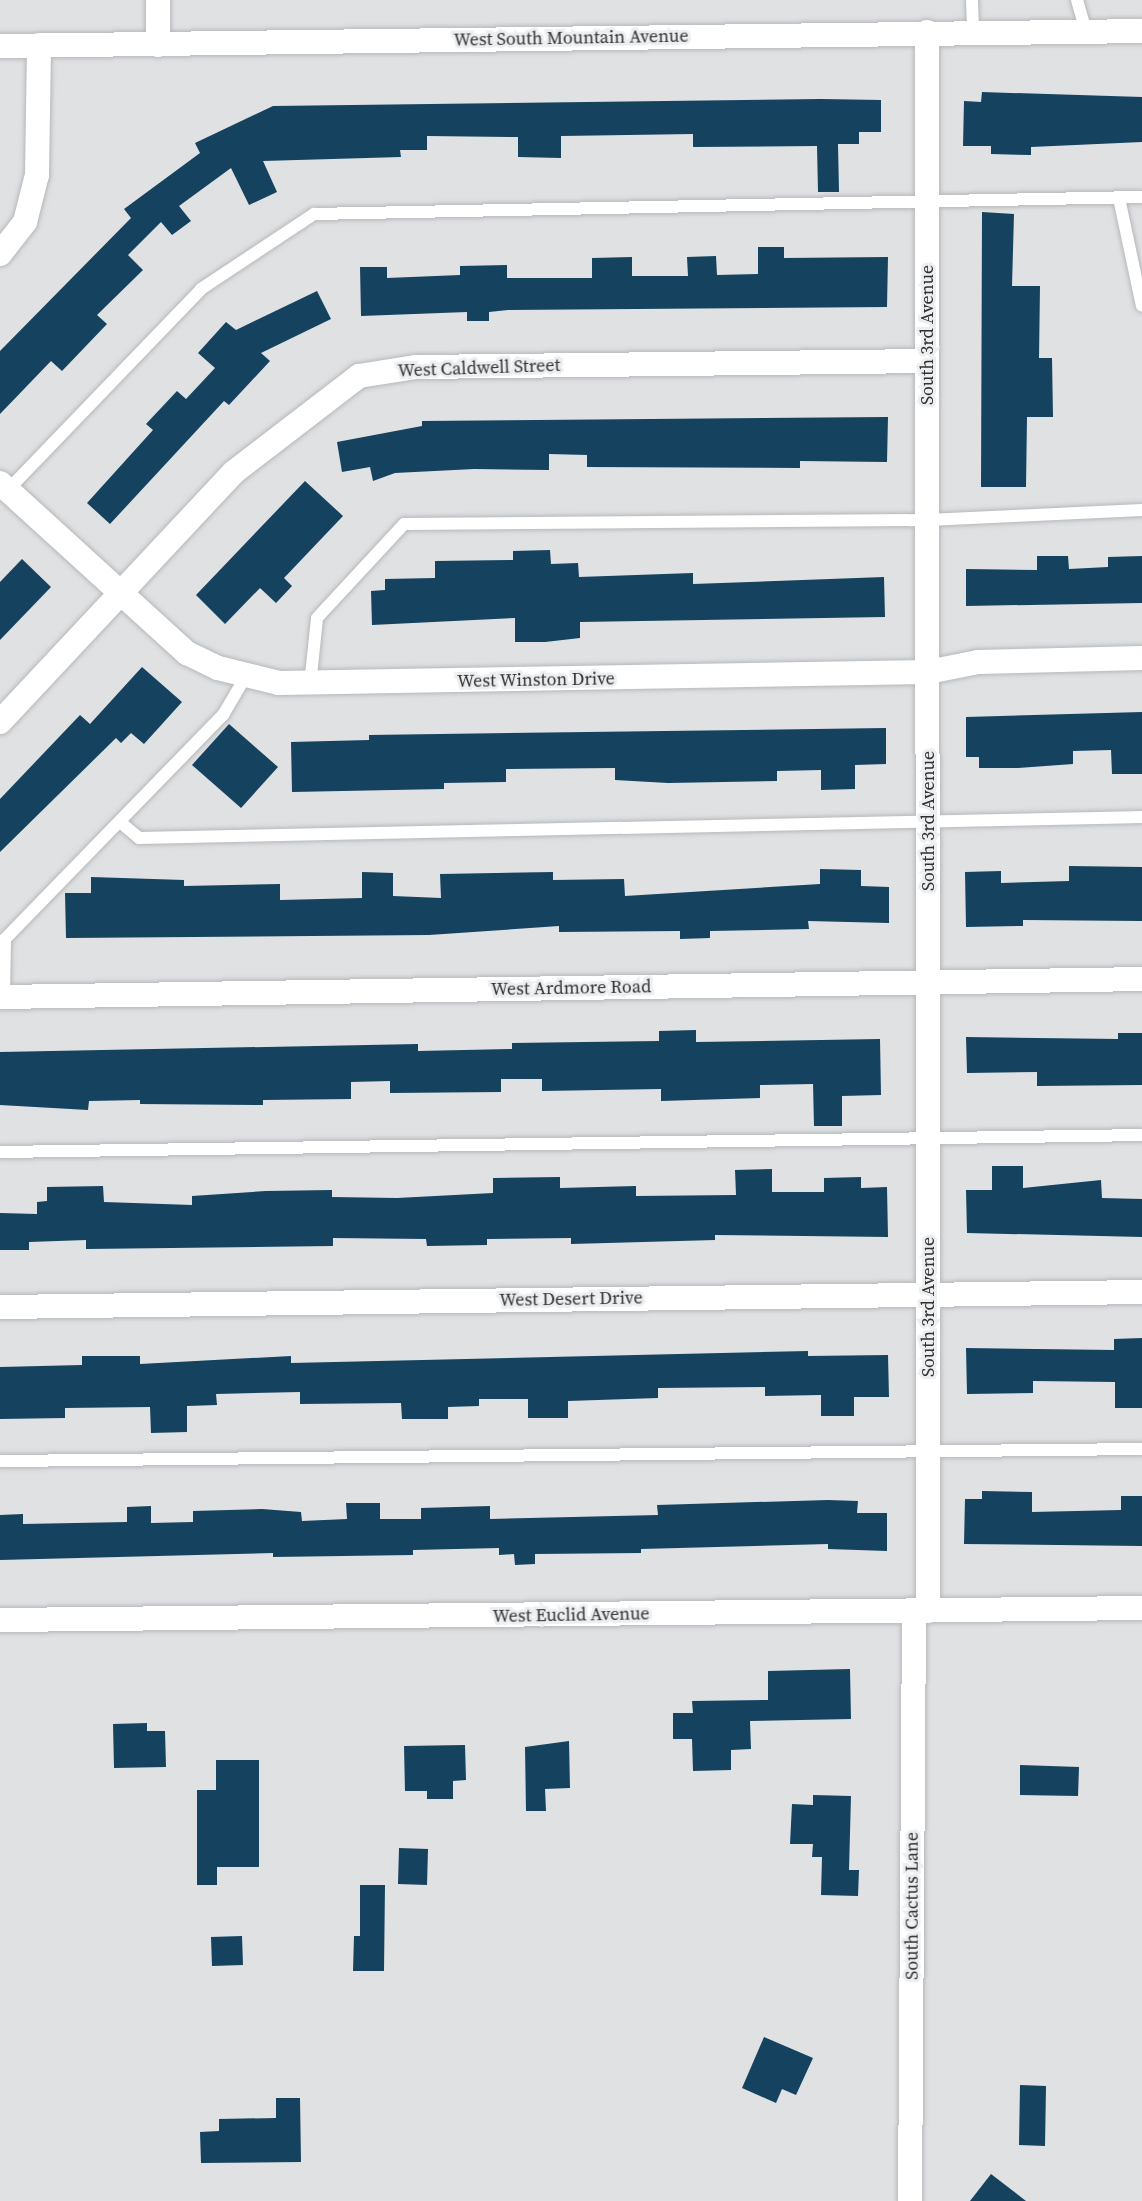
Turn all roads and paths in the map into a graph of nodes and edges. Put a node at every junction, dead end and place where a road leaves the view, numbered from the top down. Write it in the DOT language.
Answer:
graph roads {
  1 [pos="158,0"];
  2 [pos="972,0"];
  3 [pos="1077,0"];
  4 [pos="1142,30"];
  5 [pos="1086,31"];
  6 [pos="927,32"];
  7 [pos="973,32"];
  8 [pos="39,45"];
  9 [pos="158,45"];
  10 [pos="0,46"];
  11 [pos="1142,197"];
  12 [pos="1119,198"];
  13 [pos="928,199"];
  14 [pos="0,254"];
  15 [pos="1142,306"];
  16 [pos="926,361"];
  17 [pos="2,490"];
  18 [pos="1142,510"];
  19 [pos="928,520"];
  20 [pos="120,597"];
  21 [pos="1142,658"];
  22 [pos="928,672"];
  23 [pos="246,676"];
  24 [pos="310,685"];
  25 [pos="0,722"];
  26 [pos="1142,817"];
  27 [pos="120,822"];
  28 [pos="928,825"];
  29 [pos="1142,979"];
  30 [pos="928,983"];
  31 [pos="2,997"];
  32 [pos="1142,1135"];
  33 [pos="928,1139"];
  34 [pos="0,1152"];
  35 [pos="1142,1292"];
  36 [pos="928,1293"];
  37 [pos="0,1307"];
  38 [pos="1142,1449"];
  39 [pos="928,1450"];
  40 [pos="0,1461"];
  41 [pos="1142,1608"];
  42 [pos="921,1611"];
  43 [pos="0,1620"];
  44 [pos="910,2201"];
  1 -- 9 [label="street"];
  2 -- 7 [label="lane"];
  3 -- 5 [label="lane"];
  4 -- 5 [label="street, West South Mountain Avenue"];
  5 -- 7 [label="street, West South Mountain Avenue"];
  6 -- 7 [label="street, West South Mountain Avenue"];
  6 -- 9 [label="street, West South Mountain Avenue"];
  6 -- 13 [label="street, South 3rd Avenue"];
  8 -- 9 [label="street, West South Mountain Avenue"];
  8 -- 10 [label="street, West South Mountain Avenue"];
  8 -- 14 [label="street"];
  11 -- 12 [label="lane"];
  12 -- 13 [label="lane"];
  12 -- 15 [label="lane"];
  13 -- 16 [label="street, South 3rd Avenue"];
  13 -- 17 [label="lane"];
  16 -- 19 [label="street, South 3rd Avenue"];
  16 -- 20 [label="street, West Caldwell Street"];
  17 -- 20 [label="street, West Winston Drive"];
  18 -- 19 [label="lane"];
  19 -- 22 [label="street, South 3rd Avenue"];
  19 -- 24 [label="lane"];
  20 -- 23 [label="street, West Winston Drive"];
  20 -- 25 [label="street, West Caldwell Street"];
  21 -- 22 [label="street, West Winston Drive"];
  22 -- 24 [label="street, West Winston Drive"];
  22 -- 28 [label="street, South 3rd Avenue"];
  23 -- 24 [label="street, West Winston Drive"];
  23 -- 27 [label="lane"];
  26 -- 28 [label="lane"];
  27 -- 28 [label="lane"];
  27 -- 31 [label="lane"];
  28 -- 30 [label="street, South 3rd Avenue"];
  29 -- 30 [label="street, West Ardmore Road"];
  30 -- 31 [label="street, West Ardmore Road"];
  30 -- 33 [label="street, South 3rd Avenue"];
  32 -- 33 [label="lane"];
  33 -- 34 [label="lane"];
  33 -- 36 [label="street, South 3rd Avenue"];
  35 -- 36 [label="street, West Desert Drive"];
  36 -- 37 [label="street, West Desert Drive"];
  36 -- 39 [label="street, South 3rd Avenue"];
  38 -- 39 [label="lane"];
  39 -- 40 [label="lane"];
  39 -- 42 [label="street, South 3rd Avenue"];
  41 -- 42 [label="street, West Euclid Avenue"];
  42 -- 43 [label="street, West Euclid Avenue"];
  42 -- 44 [label="street, South Cactus Lane"];
}
